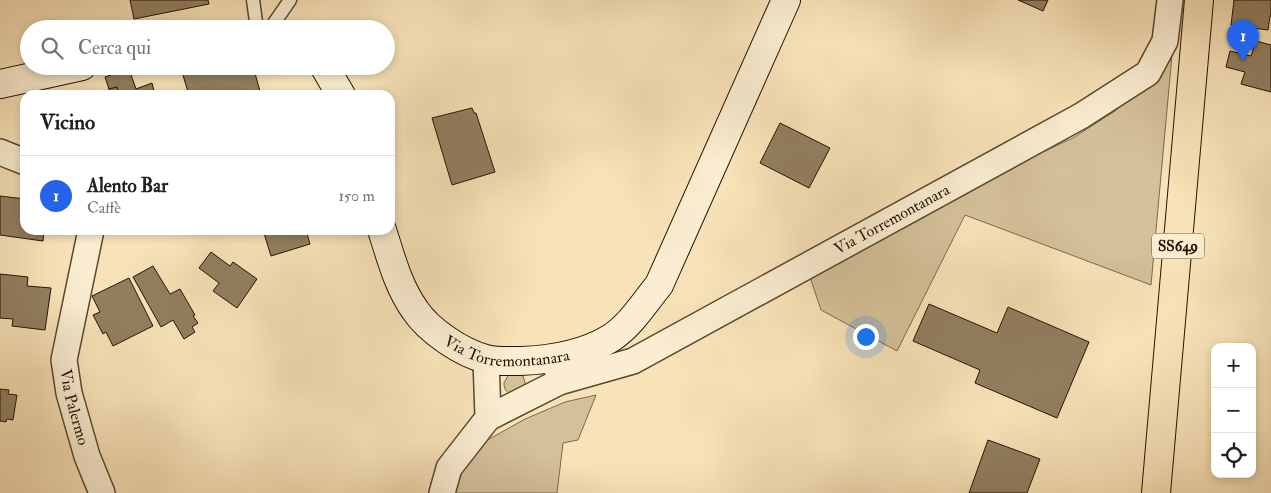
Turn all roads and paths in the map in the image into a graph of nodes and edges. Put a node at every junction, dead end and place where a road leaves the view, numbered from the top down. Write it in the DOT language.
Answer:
graph roads {
  1 [pos="253,0"];
  2 [pos="290,0"];
  3 [pos="786,0"];
  4 [pos="1170,0"];
  5 [pos="1199,0"];
  6 [pos="256,20"];
  7 [pos="276,20"];
  8 [pos="41,75"];
  9 [pos="329,75"];
  10 [pos="0,84"];
  11 [pos="338,90"];
  12 [pos="0,152"];
  13 [pos="20,160"];
  14 [pos="90,235"];
  15 [pos="384,235"];
  16 [pos="486,359"];
  17 [pos="557,371"];
  18 [pos="488,418"];
  19 [pos="102,493"];
  20 [pos="442,493"];
  21 [pos="1156,493"];
  1 -- 6 [label="lane"];
  2 -- 7 [label="lane"];
  3 -- 17 [label="street, Via Torremontanara"];
  4 -- 17 [label="street, Via Torremontanara"];
  5 -- 21 [label="main road, SS649"];
  8 -- 10 [label="street"];
  9 -- 11 [label="street"];
  12 -- 13 [label="street"];
  14 -- 19 [label="street, Via Palermo"];
  15 -- 16 [label="street, Via Torremontanara"];
  16 -- 17 [label="street, Via Torremontanara"];
  16 -- 18 [label="street"];
  17 -- 18 [label="street"];
  18 -- 20 [label="street"];
}
